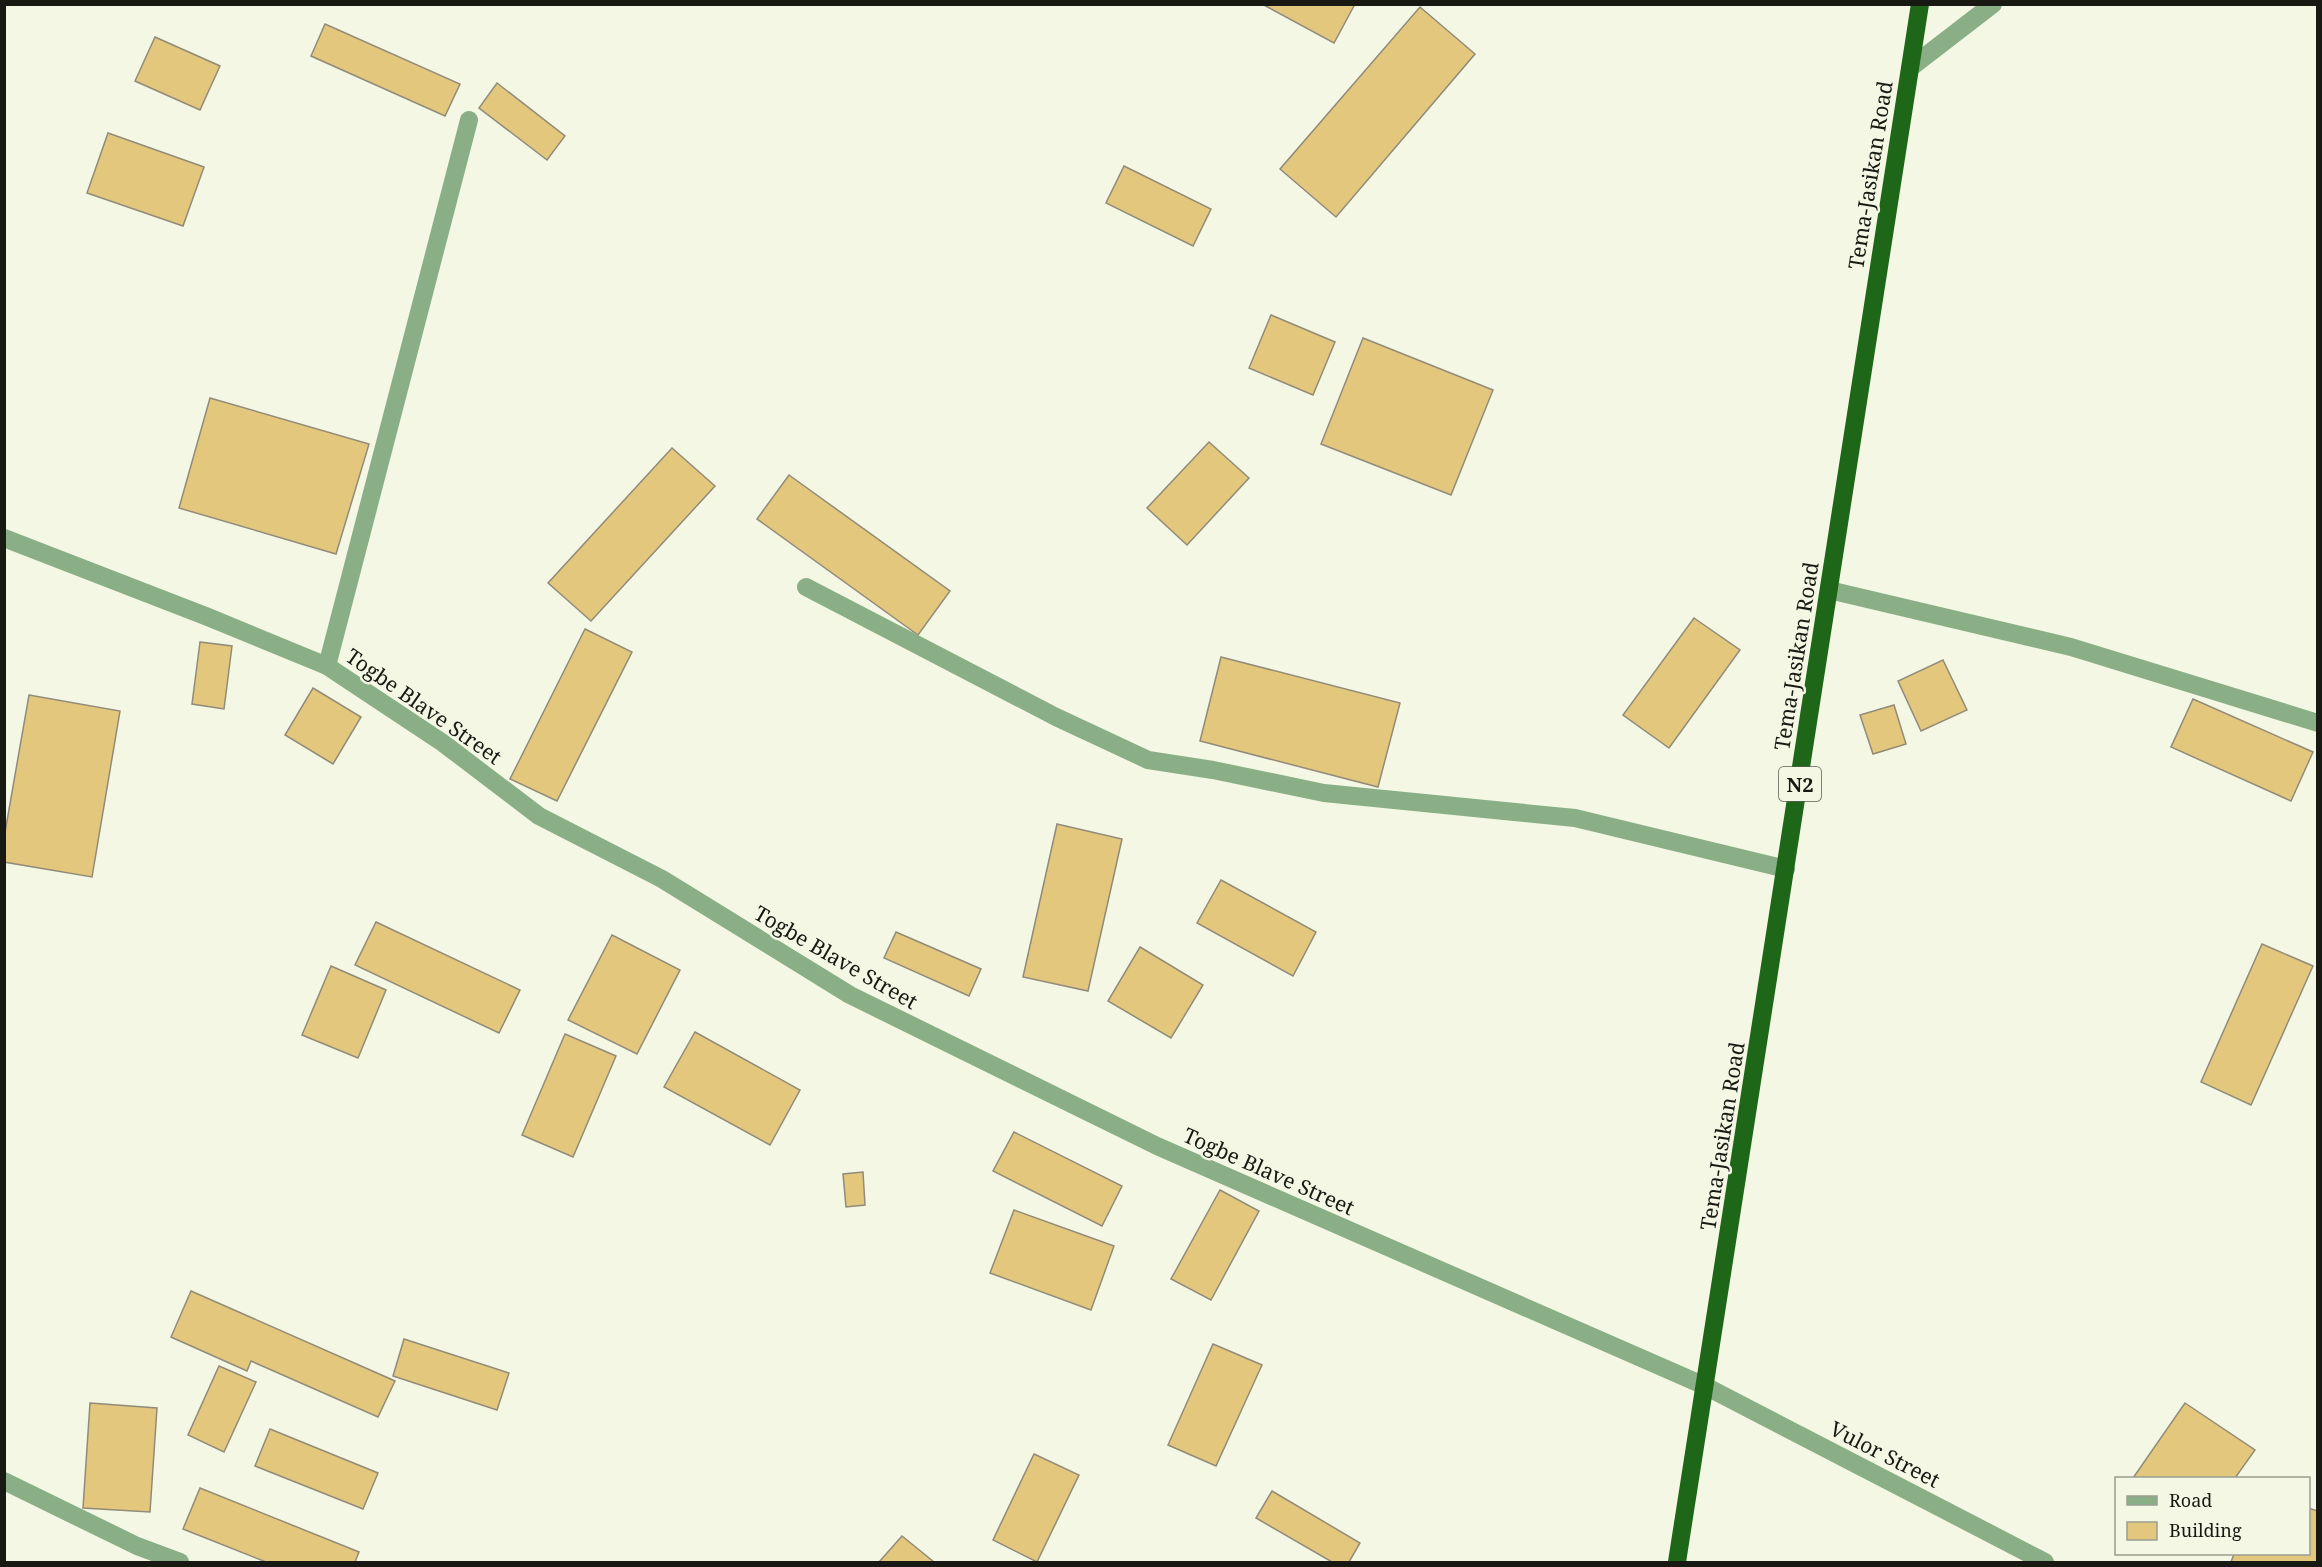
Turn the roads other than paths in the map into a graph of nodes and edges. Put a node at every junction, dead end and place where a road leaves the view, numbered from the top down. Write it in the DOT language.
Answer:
graph roads {
  1 [pos="1920,4"];
  2 [pos="1993,4"];
  3 [pos="1910,68"];
  4 [pos="469,120"];
  5 [pos="4,538"];
  6 [pos="806,587"];
  7 [pos="1829,590"];
  8 [pos="327,666"];
  9 [pos="2318,723"];
  10 [pos="1786,869"];
  11 [pos="1705,1386"];
  12 [pos="4,1481"];
  13 [pos="180,1563"];
  14 [pos="1677,1563"];
  15 [pos="2045,1563"];
  1 -- 3 [label="highway, Tema-Jasikan Road / N2"];
  2 -- 3 [label="street"];
  3 -- 7 [label="highway, Tema-Jasikan Road / N2"];
  4 -- 8 [label="street"];
  5 -- 8 [label="street, Togbe Blave Street"];
  6 -- 10 [label="street"];
  7 -- 9 [label="street"];
  7 -- 10 [label="highway, Tema-Jasikan Road / N2"];
  8 -- 11 [label="street, Togbe Blave Street"];
  10 -- 11 [label="highway, Tema-Jasikan Road / N2"];
  11 -- 14 [label="highway, Tema-Jasikan Road / N2"];
  11 -- 15 [label="street, Vulor Street"];
  12 -- 13 [label="street"];
}
